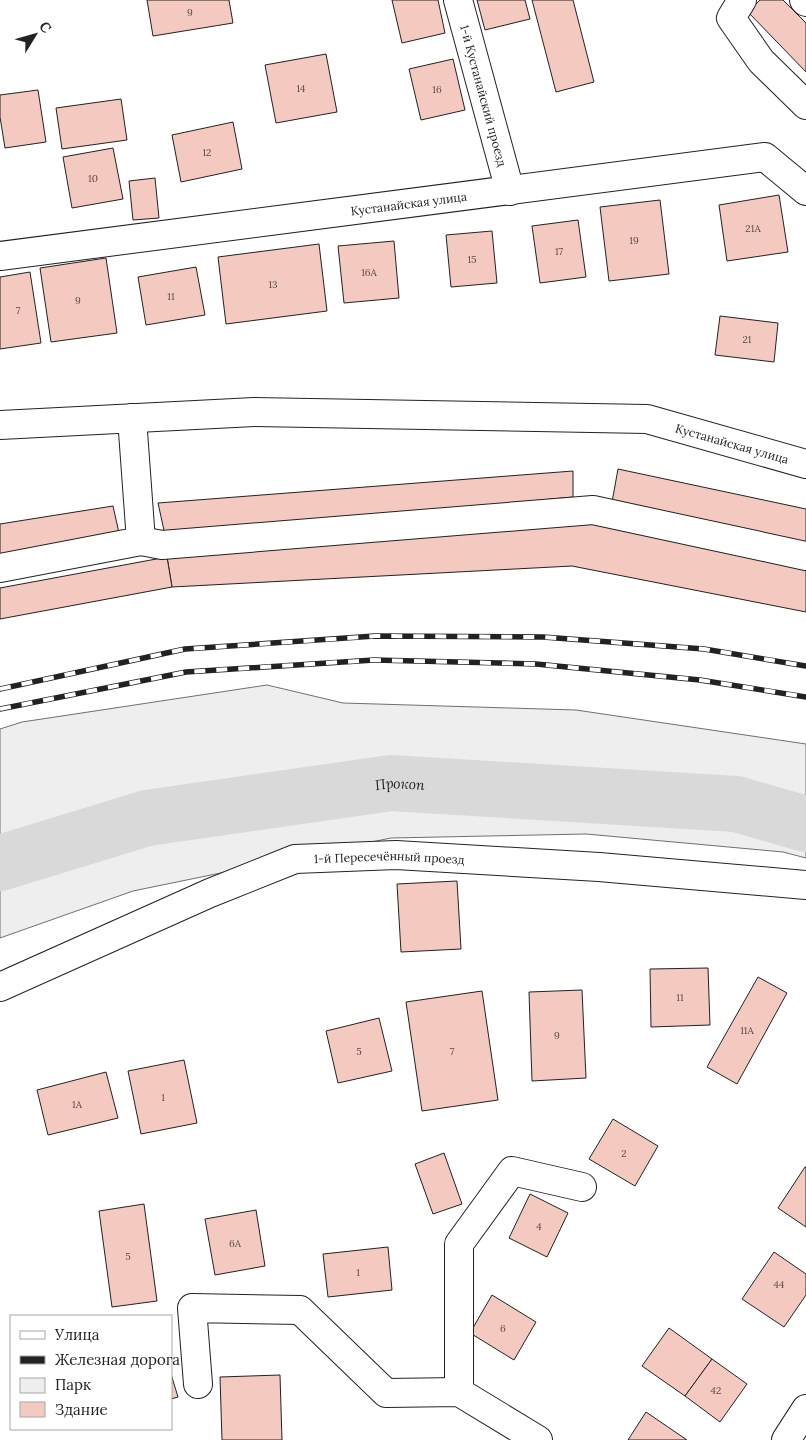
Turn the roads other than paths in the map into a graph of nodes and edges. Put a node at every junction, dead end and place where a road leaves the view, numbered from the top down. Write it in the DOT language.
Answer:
graph roads {
  1 [pos="458,0"];
  2 [pos="742,0"];
  3 [pos="806,105"];
  4 [pos="510,191"];
  5 [pos="806,191"];
  6 [pos="0,256"];
  7 [pos="132,418"];
  8 [pos="0,425"];
  9 [pos="806,464"];
  10 [pos="142,541"];
  11 [pos="806,556"];
  12 [pos="0,568"];
  13 [pos="806,885"];
  14 [pos="0,987"];
  15 [pos="582,1186"];
  16 [pos="198,1384"];
  17 [pos="459,1392"];
  18 [pos="806,1409"];
  19 [pos="538,1440"];
  20 [pos="786,1440"];
  1 -- 4 [label="street, 1-й Кустанайский проезд"];
  2 -- 3 [label="street"];
  4 -- 5 [label="street, Кустанайская улица"];
  4 -- 6 [label="street, Кустанайская улица"];
  7 -- 8 [label="street, Кустанайская улица"];
  7 -- 9 [label="street, Кустанайская улица"];
  7 -- 10 [label="street"];
  10 -- 11 [label="street"];
  10 -- 12 [label="street"];
  13 -- 14 [label="street, 1-й Пересечённый проезд"];
  15 -- 17 [label="street"];
  16 -- 17 [label="street"];
  17 -- 19 [label="street"];
  18 -- 20 [label="street"];
}
